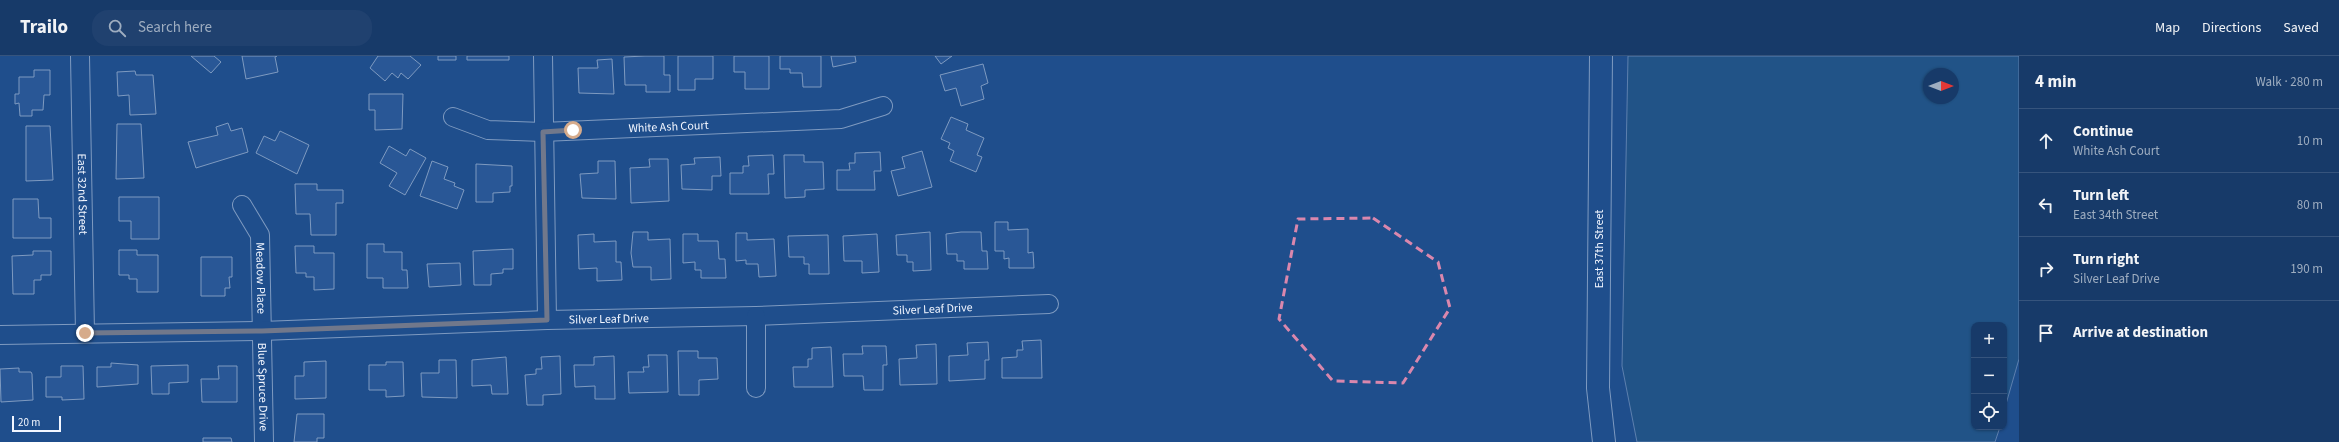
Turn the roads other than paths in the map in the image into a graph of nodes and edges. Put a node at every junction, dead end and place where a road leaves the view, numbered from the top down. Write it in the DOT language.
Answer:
graph roads {
  1 [pos="80,56"];
  2 [pos="543,56"];
  3 [pos="1601,56"];
  4 [pos="883,106"];
  5 [pos="453,117"];
  6 [pos="543,132"];
  7 [pos="242,205"];
  8 [pos="1049,304"];
  9 [pos="756,316"];
  10 [pos="547,320"];
  11 [pos="262,331"];
  12 [pos="85,333"];
  13 [pos="0,334"];
  14 [pos="756,388"];
  15 [pos="264,442"];
  16 [pos="1604,442"];
  1 -- 12 [label="street, East 32nd Street"];
  2 -- 6 [label="street"];
  3 -- 16 [label="main road, East 37th Street"];
  4 -- 6 [label="street, White Ash Court"];
  5 -- 6 [label="street, White Ash Court"];
  6 -- 10 [label="street"];
  7 -- 11 [label="street, Meadow Place"];
  8 -- 9 [label="street, Silver Leaf Drive"];
  9 -- 10 [label="street, Silver Leaf Drive"];
  9 -- 14 [label="street"];
  10 -- 11 [label="street, Silver Leaf Drive"];
  11 -- 12 [label="street, Silver Leaf Drive"];
  11 -- 15 [label="street, Blue Spruce Drive"];
  12 -- 13 [label="street, Silver Leaf Drive"];
}
